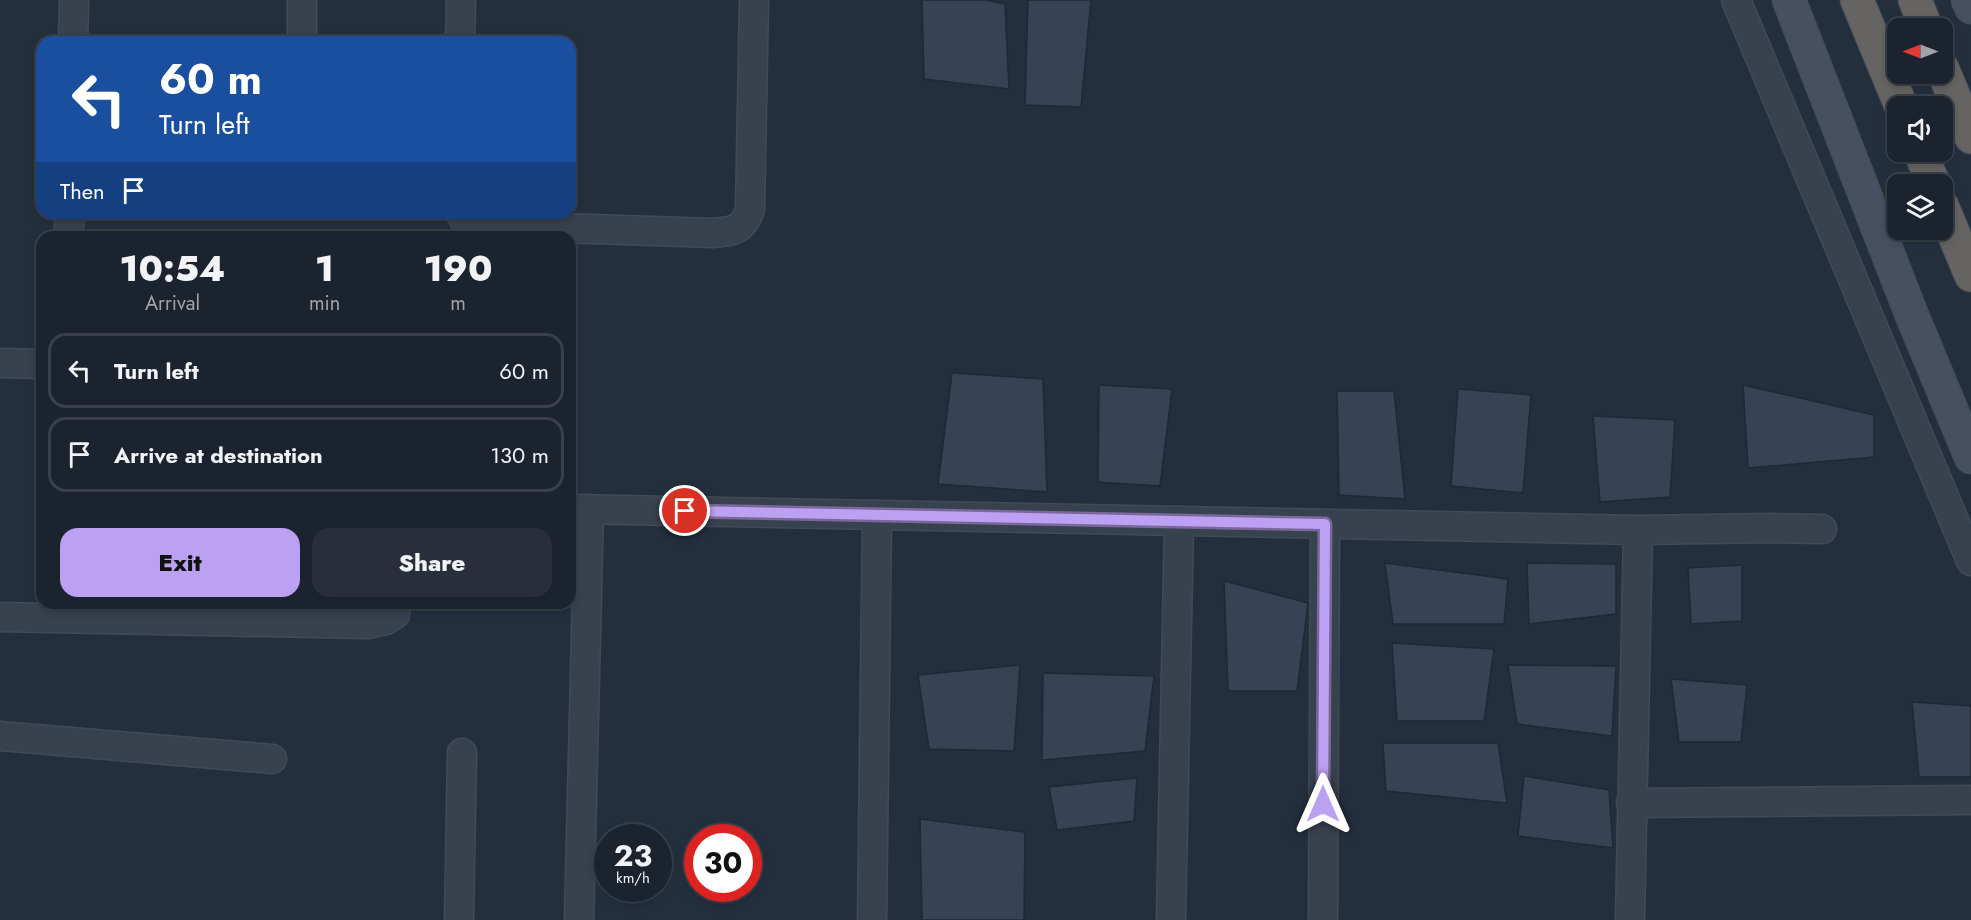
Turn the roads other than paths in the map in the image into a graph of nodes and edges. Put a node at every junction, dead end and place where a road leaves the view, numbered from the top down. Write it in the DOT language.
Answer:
graph roads {
  1 [pos="74,0"];
  2 [pos="302,0"];
  3 [pos="461,0"];
  4 [pos="754,0"];
  5 [pos="1736,0"];
  6 [pos="1789,0"];
  7 [pos="1857,0"];
  8 [pos="1915,0"];
  9 [pos="1968,0"];
  10 [pos="1971,7"];
  11 [pos="1922,18"];
  12 [pos="73,36"];
  13 [pos="302,36"];
  14 [pos="460,36"];
  15 [pos="1949,84"];
  16 [pos="1897,96"];
  17 [pos="1971,137"];
  18 [pos="464,219"];
  19 [pos="1953,232"];
  20 [pos="1971,274"];
  21 [pos="0,363"];
  22 [pos="36,364"];
  23 [pos="1971,457"];
  24 [pos="579,509"];
  25 [pos="877,515"];
  26 [pos="1179,521"];
  27 [pos="1325,524"];
  28 [pos="1822,529"];
  29 [pos="1638,530"];
  30 [pos="1971,561"];
  31 [pos="395,609"];
  32 [pos="0,617"];
  33 [pos="0,736"];
  34 [pos="462,753"];
  35 [pos="272,759"];
  36 [pos="1971,800"];
  37 [pos="1631,803"];
  38 [pos="459,920"];
  39 [pos="579,920"];
  40 [pos="872,920"];
  41 [pos="1171,920"];
  42 [pos="1323,920"];
  43 [pos="1630,920"];
  1 -- 12 [label="street"];
  2 -- 13 [label="street"];
  3 -- 14 [label="street"];
  4 -- 18 [label="street"];
  5 -- 30 [label="street"];
  6 -- 23 [label="main road"];
  7 -- 16 [label="highway"];
  8 -- 11 [label="highway"];
  9 -- 10 [label="main road"];
  15 -- 17 [label="highway"];
  19 -- 20 [label="highway"];
  21 -- 22 [label="street"];
  24 -- 25 [label="street"];
  24 -- 39 [label="street"];
  25 -- 26 [label="street"];
  25 -- 40 [label="street"];
  26 -- 27 [label="street"];
  26 -- 41 [label="street"];
  27 -- 29 [label="street"];
  27 -- 42 [label="street"];
  28 -- 29 [label="street"];
  29 -- 37 [label="street"];
  31 -- 32 [label="street"];
  33 -- 35 [label="street"];
  34 -- 38 [label="street"];
  36 -- 37 [label="street"];
  37 -- 43 [label="street"];
}
